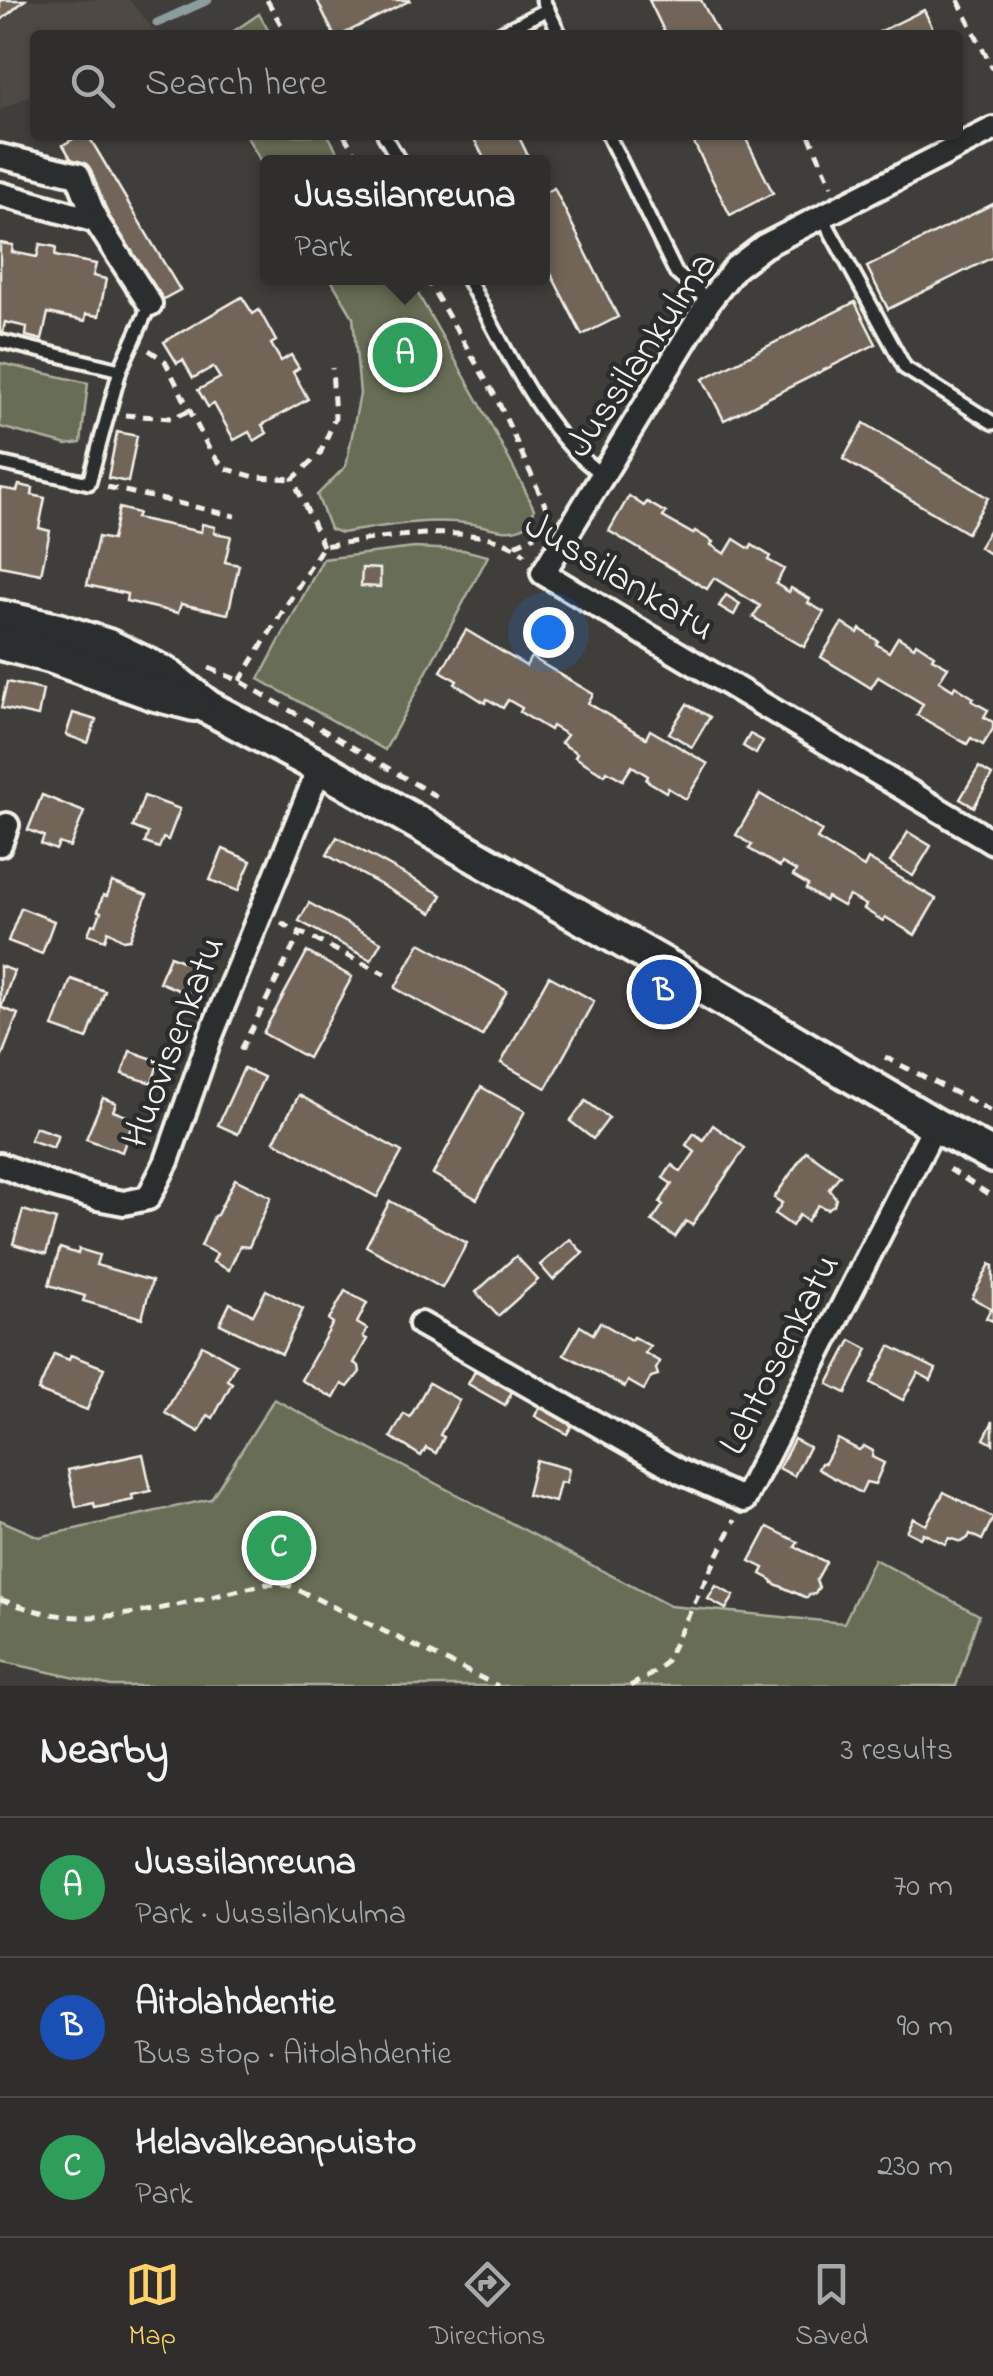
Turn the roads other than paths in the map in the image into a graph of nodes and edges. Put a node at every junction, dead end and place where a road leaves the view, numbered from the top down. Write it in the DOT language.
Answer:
graph roads {
  1 [pos="546,5"];
  2 [pos="505,30"];
  3 [pos="558,30"];
  4 [pos="993,129"];
  5 [pos="610,140"];
  6 [pos="0,156"];
  7 [pos="0,194"];
  8 [pos="822,216"];
  9 [pos="96,221"];
  10 [pos="471,285"];
  11 [pos="709,301"];
  12 [pos="150,304"];
  13 [pos="0,341"];
  14 [pos="120,370"];
  15 [pos="993,423"];
  16 [pos="0,462"];
  17 [pos="602,475"];
  18 [pos="543,573"];
  19 [pos="0,617"];
  20 [pos="0,643"];
  21 [pos="208,707"];
  22 [pos="320,766"];
  23 [pos="993,842"];
  24 [pos="935,1124"];
  25 [pos="993,1156"];
  26 [pos="0,1164"];
  27 [pos="421,1324"];
  1 -- 2 [label="lane"];
  1 -- 3 [label="lane"];
  4 -- 8 [label="street, Jussilankulma"];
  5 -- 11 [label="lane"];
  6 -- 9 [label="street"];
  7 -- 9 [label="street"];
  8 -- 11 [label="street, Jussilankulma"];
  8 -- 15 [label="lane"];
  9 -- 12 [label="street"];
  10 -- 17 [label="lane"];
  11 -- 17 [label="street, Jussilankulma"];
  12 -- 14 [label="lane"];
  13 -- 14 [label="lane"];
  14 -- 16 [label="lane"];
  17 -- 18 [label="street, Jussilankulma"];
  18 -- 23 [label="street, Jussilankatu"];
  19 -- 21 [label="main road"];
  20 -- 21 [label="main road"];
  21 -- 22 [label="main road"];
  22 -- 24 [label="main road"];
  22 -- 26 [label="street, Huovisenkatu"];
  24 -- 25 [label="main road"];
  24 -- 27 [label="street, Lehtosenkatu"];
}
